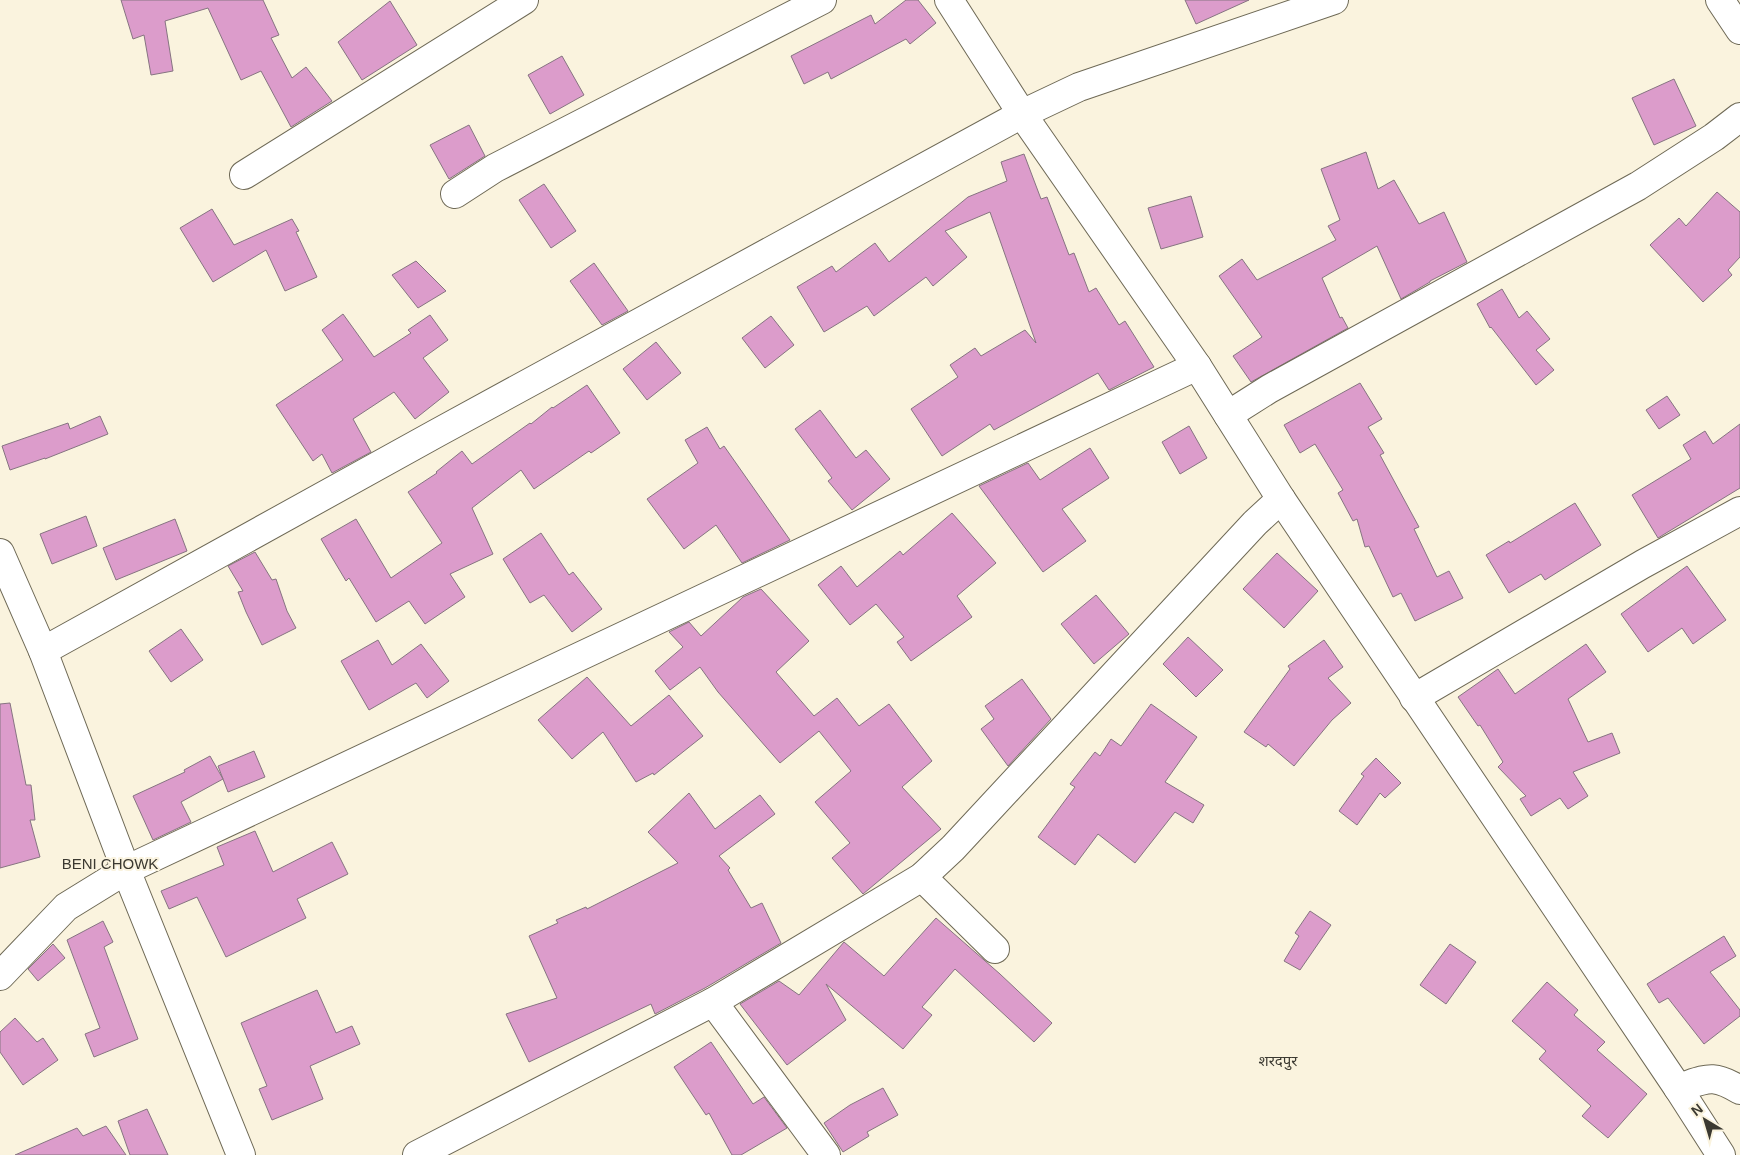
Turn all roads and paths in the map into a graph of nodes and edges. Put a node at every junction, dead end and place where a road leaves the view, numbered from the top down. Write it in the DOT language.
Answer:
graph roads {
  1 [pos="524,0"];
  2 [pos="822,0"];
  3 [pos="949,0"];
  4 [pos="1334,0"];
  5 [pos="1720,0"];
  6 [pos="1740,30"];
  7 [pos="1022,114"];
  8 [pos="1740,117"];
  9 [pos="244,175"];
  10 [pos="455,194"];
  11 [pos="1197,366"];
  12 [pos="1228,415"];
  13 [pos="1281,499"];
  14 [pos="1740,511"];
  15 [pos="0,553"];
  16 [pos="43,651"];
  17 [pos="1414,698"];
  18 [pos="126,870"];
  19 [pos="922,877"];
  20 [pos="995,949"];
  21 [pos="0,976"];
  22 [pos="713,1002"];
  23 [pos="1678,1088"];
  24 [pos="1740,1090"];
  25 [pos="240,1155"];
  26 [pos="417,1155"];
  27 [pos="826,1155"];
  28 [pos="1721,1155"];
  1 -- 9 [label="street"];
  2 -- 10 [label="street"];
  3 -- 7 [label="street"];
  4 -- 7 [label="street"];
  5 -- 6 [label="street"];
  7 -- 11 [label="street"];
  7 -- 16 [label="street"];
  8 -- 12 [label="street"];
  11 -- 12 [label="street"];
  11 -- 18 [label="street"];
  12 -- 13 [label="street"];
  13 -- 17 [label="street"];
  13 -- 19 [label="street"];
  14 -- 17 [label="street"];
  15 -- 16 [label="street"];
  16 -- 18 [label="street"];
  17 -- 23 [label="street"];
  18 -- 21 [label="street"];
  18 -- 25 [label="street"];
  19 -- 20 [label="street"];
  19 -- 22 [label="street"];
  22 -- 26 [label="street"];
  22 -- 27 [label="street"];
  23 -- 24 [label="street"];
  23 -- 28 [label="street"];
}
